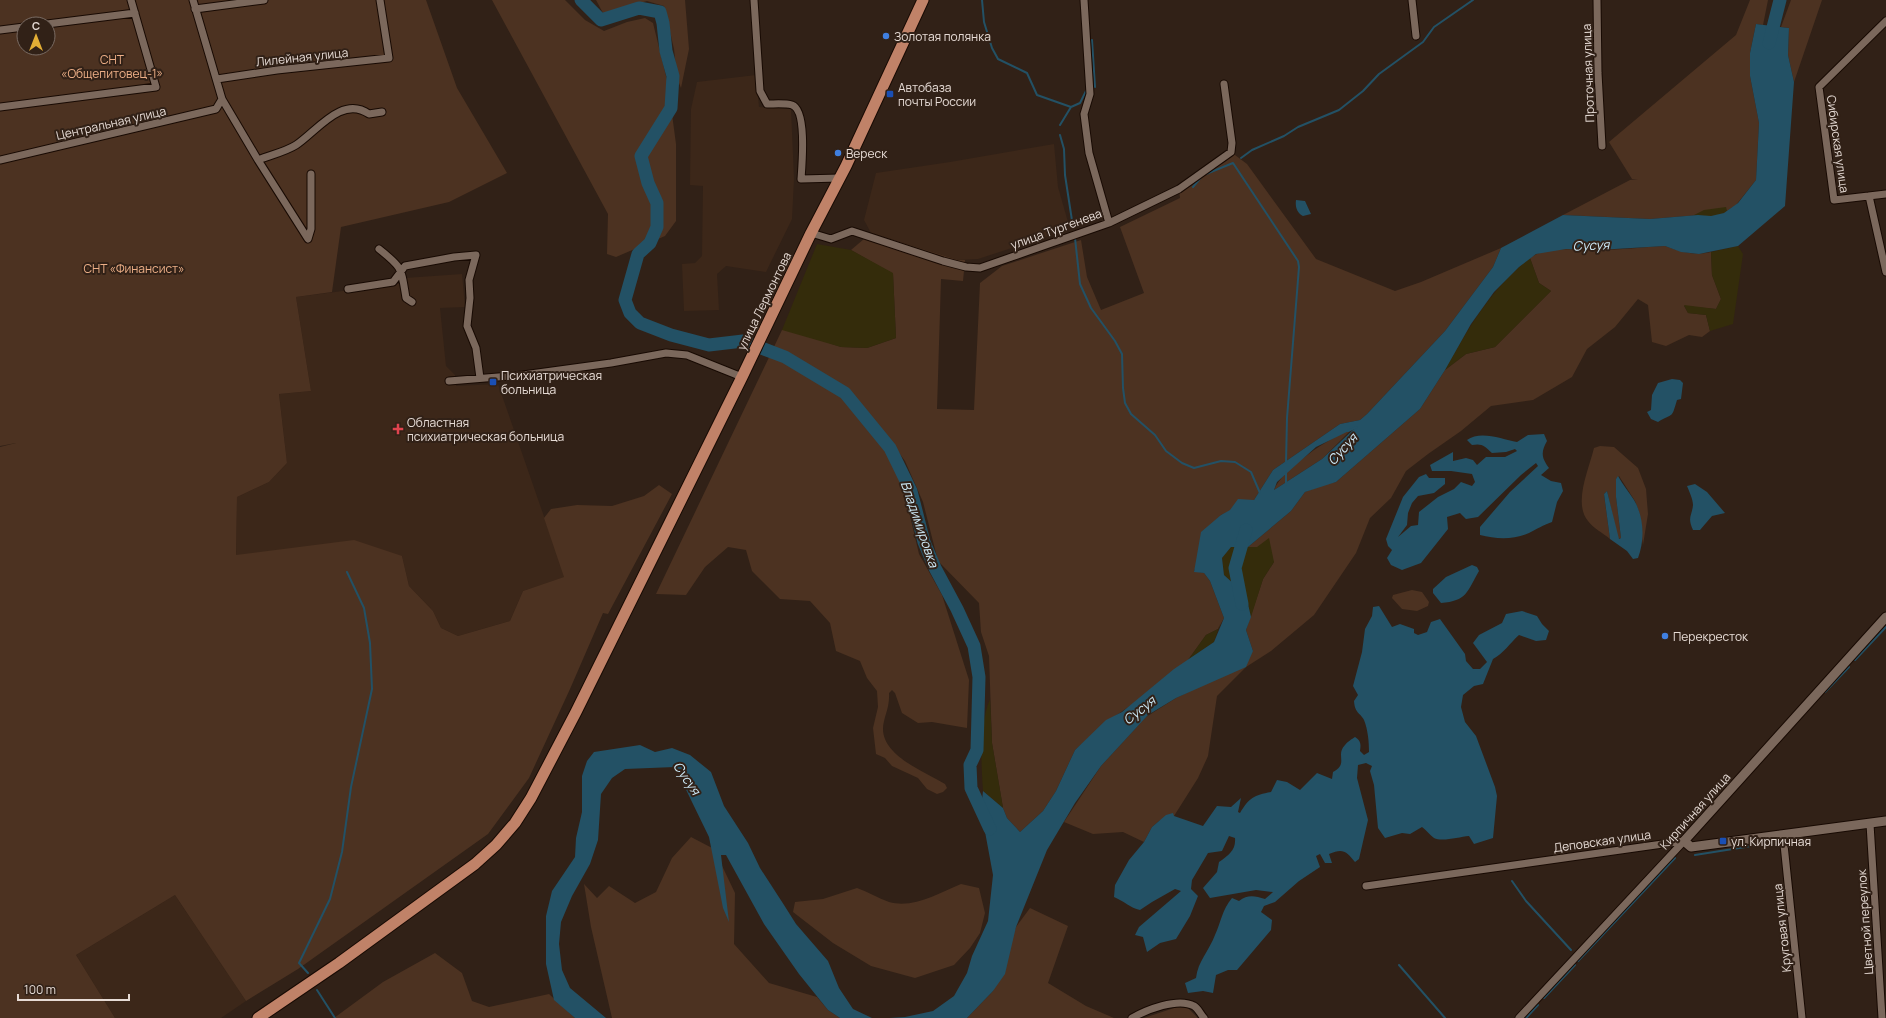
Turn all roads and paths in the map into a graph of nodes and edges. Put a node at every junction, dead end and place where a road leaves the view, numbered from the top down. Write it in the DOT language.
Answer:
graph roads {
  1 [pos="132,0"];
  2 [pos="192,0"];
  3 [pos="264,0"];
  4 [pos="380,0"];
  5 [pos="754,0"];
  6 [pos="923,0"];
  7 [pos="1084,0"];
  8 [pos="1412,0"];
  9 [pos="1597,0"];
  10 [pos="195,9"];
  11 [pos="135,12"];
  12 [pos="1886,21"];
  13 [pos="56,23"];
  14 [pos="16,28"];
  15 [pos="0,30"];
  16 [pos="1416,36"];
  17 [pos="217,79"];
  18 [pos="1224,84"];
  19 [pos="222,99"];
  20 [pos="0,107"];
  21 [pos="382,112"];
  22 [pos="1602,146"];
  23 [pos="0,160"];
  24 [pos="258,160"];
  25 [pos="312,174"];
  26 [pos="840,178"];
  27 [pos="1886,194"];
  28 [pos="1869,196"];
  29 [pos="1109,223"];
  30 [pos="811,233"];
  31 [pos="378,249"];
  32 [pos="402,270"];
  33 [pos="1886,272"];
  34 [pos="348,289"];
  35 [pos="412,302"];
  36 [pos="742,377"];
  37 [pos="480,378"];
  38 [pos="449,380"];
  39 [pos="1886,617"];
  40 [pos="1886,821"];
  41 [pos="1870,824"];
  42 [pos="1783,835"];
  43 [pos="1684,841"];
  44 [pos="1366,886"];
  45 [pos="258,1018"];
  46 [pos="1132,1018"];
  47 [pos="1204,1018"];
  48 [pos="1519,1018"];
  49 [pos="1802,1018"];
  50 [pos="1882,1018"];
  1 -- 11 [label="street"];
  2 -- 10 [label="street"];
  3 -- 10 [label="street"];
  4 -- 17 [label="street, Лилейная улица"];
  5 -- 26 [label="street"];
  6 -- 26 [label="highway, улица Лермонтова"];
  7 -- 29 [label="street"];
  8 -- 16 [label="street"];
  9 -- 22 [label="street, Проточная улица"];
  10 -- 17 [label="street"];
  11 -- 13 [label="street"];
  11 -- 20 [label="street"];
  12 -- 28 [label="street, Сибирская улица"];
  14 -- 15 [label="street"];
  17 -- 19 [label="street"];
  18 -- 29 [label="street, улица Тургенева"];
  19 -- 23 [label="street, Центральная улица"];
  19 -- 24 [label="street"];
  21 -- 24 [label="street"];
  24 -- 25 [label="street"];
  26 -- 30 [label="highway, улица Лермонтова"];
  27 -- 28 [label="street, Сибирская улица"];
  28 -- 33 [label="street"];
  29 -- 30 [label="street, улица Тургенева"];
  30 -- 36 [label="highway, улица Лермонтова"];
  31 -- 32 [label="street"];
  32 -- 34 [label="street"];
  32 -- 35 [label="street"];
  32 -- 37 [label="street"];
  36 -- 37 [label="street"];
  36 -- 45 [label="highway, улица Лермонтова"];
  37 -- 38 [label="street"];
  39 -- 43 [label="street, Кирпичная улица"];
  40 -- 41 [label="street, Деповская улица"];
  41 -- 42 [label="street, Деповская улица"];
  41 -- 50 [label="street, Цветной переулок"];
  42 -- 43 [label="street, Деповская улица"];
  42 -- 49 [label="street, Круговая улица"];
  43 -- 44 [label="street, Деповская улица"];
  43 -- 48 [label="street, Кирпичная улица"];
  46 -- 47 [label="street"];
}
